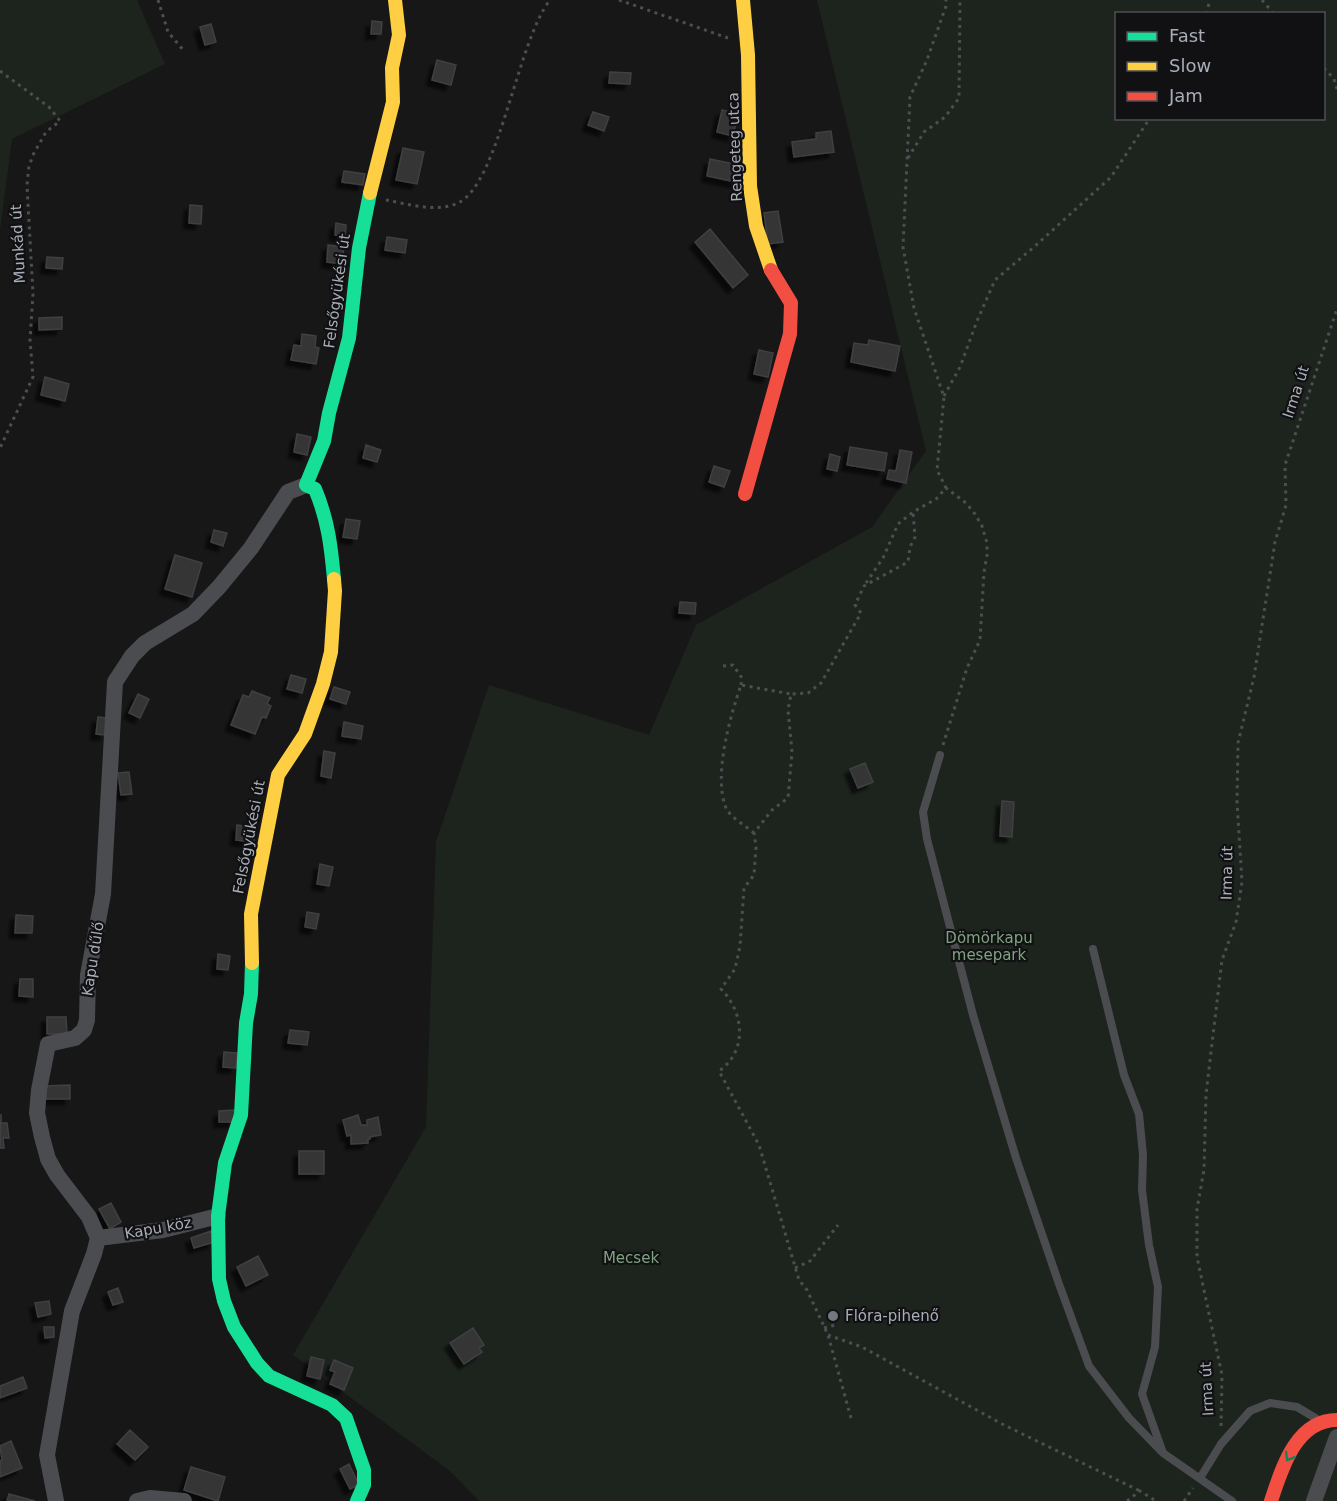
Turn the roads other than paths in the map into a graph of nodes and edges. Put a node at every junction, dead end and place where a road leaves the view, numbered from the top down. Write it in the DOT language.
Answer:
graph roads {
  1 [pos="395,0"];
  2 [pos="743,0"];
  3 [pos="306,485"];
  4 [pos="745,494"];
  5 [pos="940,755"];
  6 [pos="1093,949"];
  7 [pos="218,1216"];
  8 [pos="98,1238"];
  9 [pos="1337,1420"];
  10 [pos="1320,1421"];
  11 [pos="1337,1437"];
  12 [pos="1163,1454"];
  13 [pos="1200,1478"];
  14 [pos="56,1501"];
  15 [pos="137,1501"];
  16 [pos="184,1501"];
  17 [pos="357,1501"];
  18 [pos="1232,1501"];
  19 [pos="1271,1501"];
  20 [pos="1314,1501"];
  1 -- 3 [label="street, Felsőgyükési út"];
  2 -- 4 [label="street, Rengeteg utca"];
  3 -- 7 [label="street, Felsőgyükési út"];
  3 -- 8 [label="street, Kapu dűlő"];
  5 -- 12 [label="lane"];
  6 -- 12 [label="lane"];
  7 -- 8 [label="street, Kapu köz"];
  7 -- 17 [label="street, Felsőgyükési út"];
  8 -- 14 [label="street"];
  9 -- 10 [label="street"];
  10 -- 13 [label="lane"];
  10 -- 19 [label="street, one-way"];
  11 -- 20 [label="street"];
  12 -- 13 [label="lane"];
  13 -- 18 [label="lane"];
  15 -- 16 [label="street"];
}
